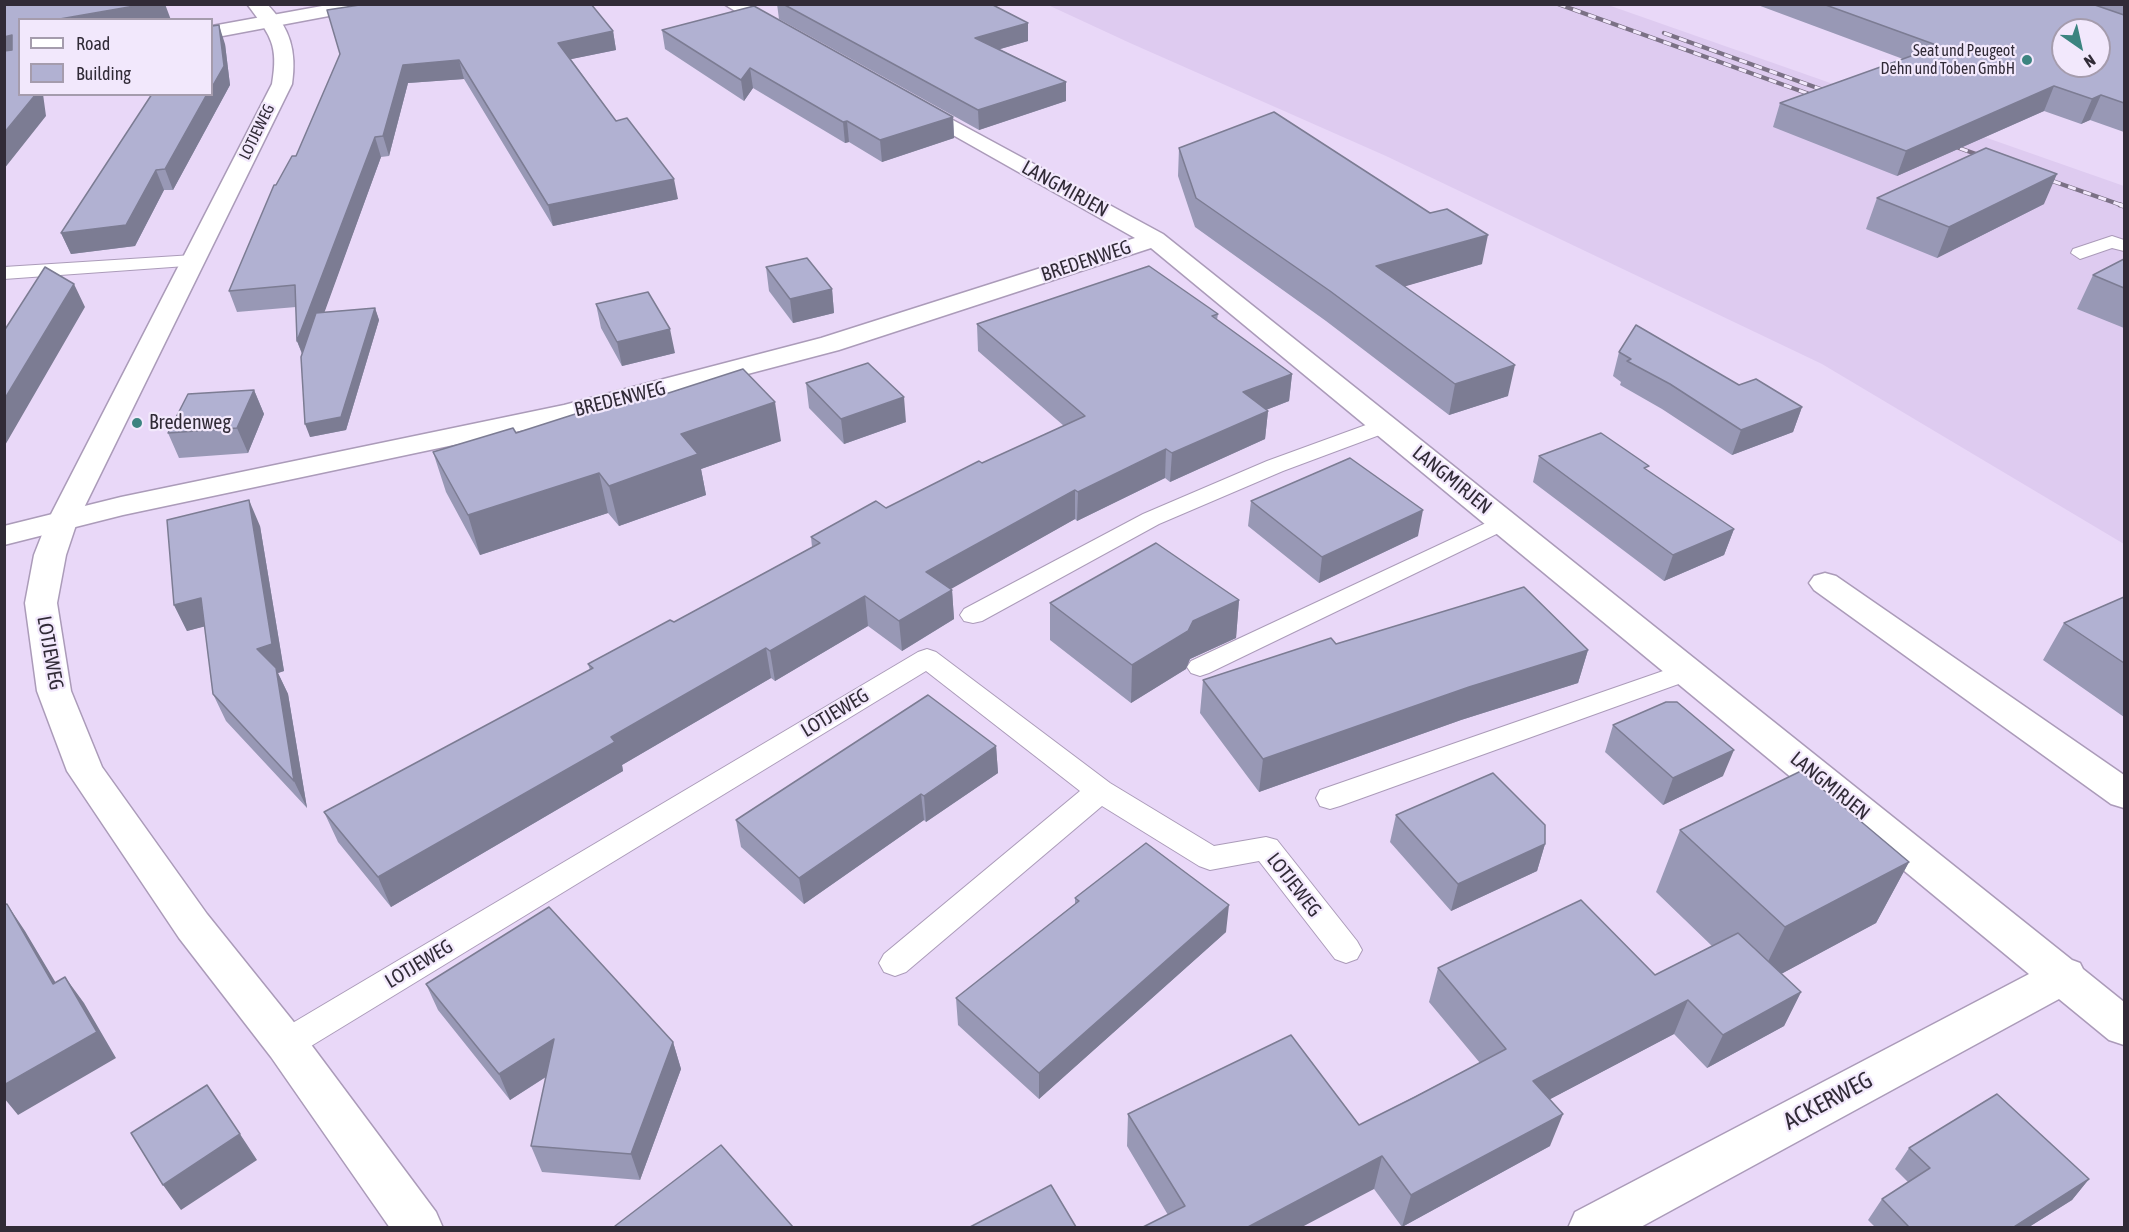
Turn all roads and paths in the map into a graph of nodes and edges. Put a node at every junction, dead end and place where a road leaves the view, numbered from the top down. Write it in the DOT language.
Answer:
graph roads {
  1 [pos="366,4"];
  2 [pos="733,4"];
  3 [pos="265,13"];
  4 [pos="213,32"];
  5 [pos="798,41"];
  6 [pos="891,92"];
  7 [pos="1155,239"];
  8 [pos="2124,246"];
  9 [pos="2080,253"];
  10 [pos="193,261"];
  11 [pos="4,273"];
  12 [pos="1385,425"];
  13 [pos="62,522"];
  14 [pos="1503,522"];
  15 [pos="4,536"];
  16 [pos="1825,583"];
  17 [pos="973,615"];
  18 [pos="1200,667"];
  19 [pos="1689,671"];
  20 [pos="1100,791"];
  21 [pos="2124,794"];
  22 [pos="1330,798"];
  23 [pos="1346,950"];
  24 [pos="894,963"];
  25 [pos="2064,975"];
  26 [pos="2124,1027"];
  27 [pos="286,1044"];
  28 [pos="419,1227"];
  29 [pos="1592,1227"];
  1 -- 3 [label="street"];
  2 -- 5 [label="street"];
  3 -- 4 [label="street"];
  3 -- 10 [label="street, LOTJEWEG"];
  6 -- 7 [label="street, LANGMIRJEN"];
  7 -- 12 [label="street, LANGMIRJEN"];
  7 -- 13 [label="street, BREDENWEG"];
  8 -- 9 [label="lane"];
  10 -- 11 [label="lane"];
  10 -- 13 [label="street, LOTJEWEG"];
  12 -- 14 [label="street, LANGMIRJEN"];
  12 -- 17 [label="lane"];
  13 -- 15 [label="street, BREDENWEG"];
  13 -- 27 [label="street, LOTJEWEG"];
  14 -- 18 [label="lane"];
  14 -- 19 [label="street, LANGMIRJEN"];
  16 -- 21 [label="street"];
  19 -- 22 [label="lane"];
  19 -- 25 [label="street, LANGMIRJEN"];
  20 -- 23 [label="lane, LOTJEWEG"];
  20 -- 24 [label="lane"];
  20 -- 27 [label="lane, LOTJEWEG"];
  25 -- 26 [label="street, LANGMIRJEN"];
  25 -- 29 [label="street, ACKERWEG"];
  27 -- 28 [label="street, LOTJEWEG"];
}
